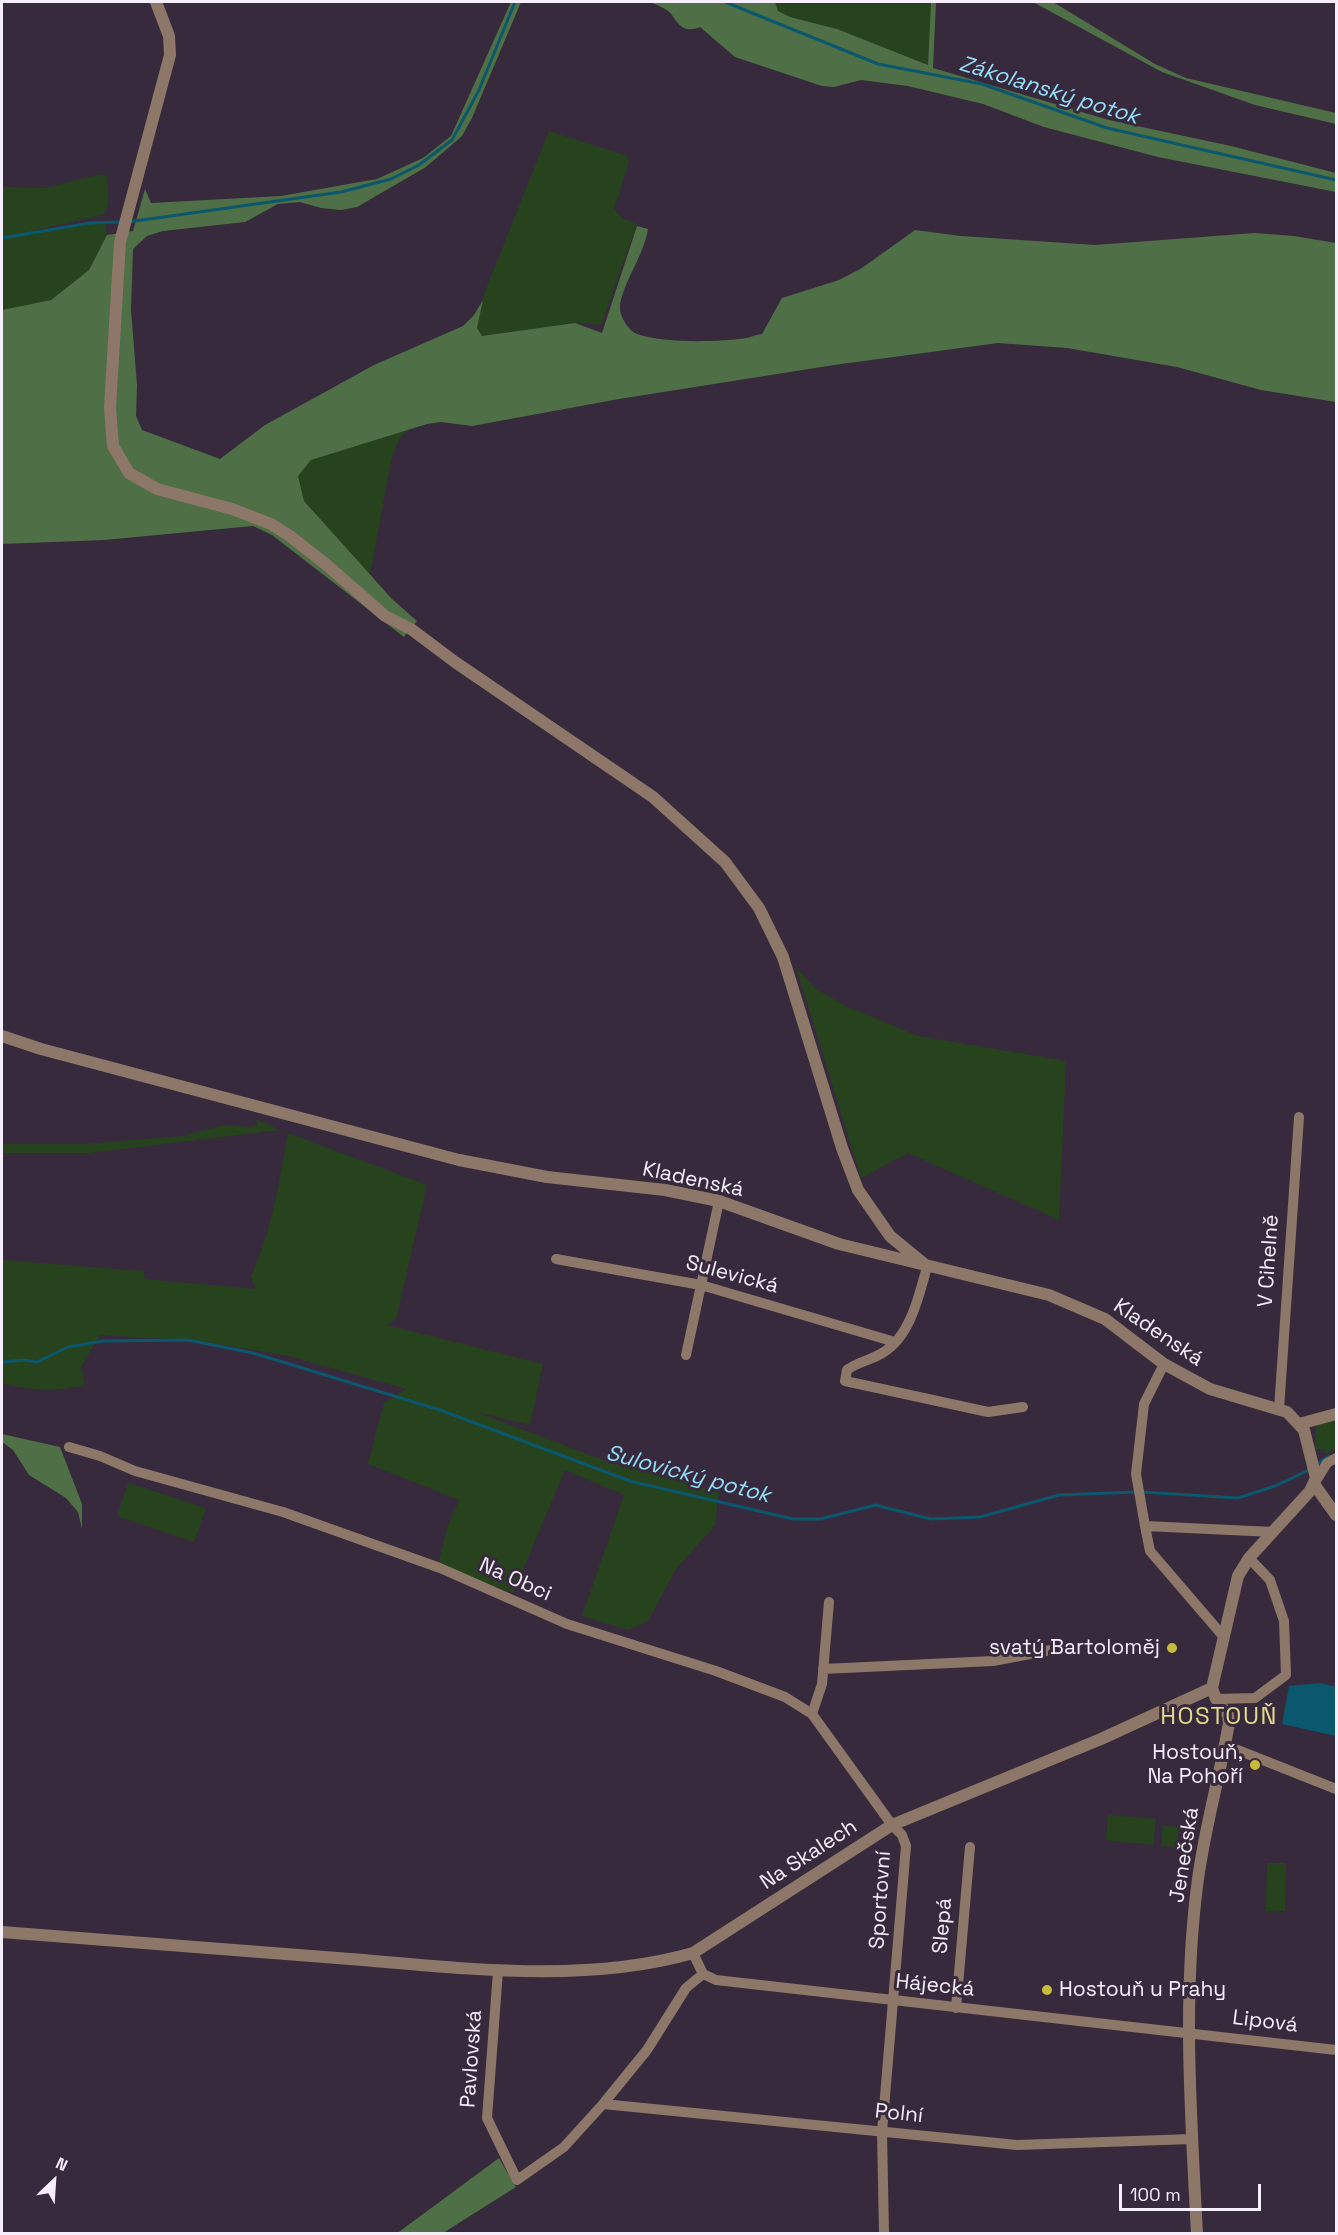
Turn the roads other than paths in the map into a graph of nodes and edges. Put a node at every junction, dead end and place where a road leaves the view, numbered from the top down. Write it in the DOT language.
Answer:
graph roads {
  1 [pos="156,2"];
  2 [pos="2,1036"];
  3 [pos="1299,1117"];
  4 [pos="719,1201"];
  5 [pos="556,1258"];
  6 [pos="927,1267"];
  7 [pos="701,1285"];
  8 [pos="895,1342"];
  9 [pos="686,1354"];
  10 [pos="1164,1364"];
  11 [pos="1023,1407"];
  12 [pos="1279,1409"];
  13 [pos="1336,1414"];
  14 [pos="1299,1424"];
  15 [pos="69,1447"];
  16 [pos="1336,1458"];
  17 [pos="1314,1484"];
  18 [pos="1336,1515"];
  19 [pos="1145,1526"];
  20 [pos="1273,1532"];
  21 [pos="1249,1558"];
  22 [pos="829,1602"];
  23 [pos="1223,1636"];
  24 [pos="1051,1650"];
  25 [pos="823,1669"];
  26 [pos="1214,1693"];
  27 [pos="812,1714"];
  28 [pos="1225,1745"];
  29 [pos="1336,1789"];
  30 [pos="892,1825"];
  31 [pos="970,1847"];
  32 [pos="2,1932"];
  33 [pos="693,1953"];
  34 [pos="498,1971"];
  35 [pos="703,1974"];
  36 [pos="892,2001"];
  37 [pos="956,2008"];
  38 [pos="1188,2033"];
  39 [pos="1336,2050"];
  40 [pos="603,2104"];
  41 [pos="882,2132"];
  42 [pos="1192,2139"];
  43 [pos="884,2234"];
  44 [pos="1197,2234"];
  1 -- 6 [label="street, Kladenská"];
  2 -- 4 [label="street, Kladenská"];
  3 -- 12 [label="street, V Cihelně"];
  4 -- 6 [label="street, Kladenská"];
  4 -- 7 [label="street"];
  5 -- 7 [label="street, Sulevická"];
  6 -- 8 [label="street"];
  6 -- 10 [label="street, Kladenská"];
  7 -- 8 [label="street, Sulevická"];
  7 -- 9 [label="street"];
  8 -- 11 [label="street"];
  10 -- 12 [label="street, Kladenská"];
  10 -- 19 [label="street"];
  12 -- 14 [label="street, Kladenská"];
  13 -- 14 [label="street"];
  14 -- 17 [label="street, Kladenská"];
  15 -- 27 [label="street, Na Obci"];
  16 -- 17 [label="street"];
  17 -- 18 [label="street"];
  17 -- 20 [label="street"];
  19 -- 20 [label="street"];
  19 -- 23 [label="street"];
  20 -- 21 [label="street"];
  21 -- 23 [label="street"];
  21 -- 26 [label="street"];
  22 -- 25 [label="street"];
  23 -- 26 [label="street"];
  24 -- 25 [label="street"];
  25 -- 27 [label="street"];
  26 -- 28 [label="street, Jenečská"];
  26 -- 30 [label="street, Na Skalech"];
  27 -- 30 [label="street, Na Obci"];
  28 -- 29 [label="street"];
  28 -- 38 [label="street, Jenečská"];
  30 -- 33 [label="street, Na Skalech"];
  30 -- 36 [label="street, Sportovní"];
  31 -- 37 [label="street, Slepá"];
  32 -- 34 [label="street, Na Skalech"];
  33 -- 34 [label="street, Na Skalech"];
  33 -- 35 [label="street"];
  34 -- 40 [label="street, Pavlovská"];
  35 -- 36 [label="street, Hájecká"];
  35 -- 40 [label="street"];
  36 -- 37 [label="street, Hájecká"];
  36 -- 41 [label="street, Sportovní"];
  37 -- 38 [label="street, Hájecká"];
  38 -- 39 [label="street, Lipová"];
  38 -- 42 [label="street, Jenečská"];
  40 -- 41 [label="street, Polní"];
  41 -- 42 [label="street, Polní"];
  41 -- 43 [label="street, Sportovní"];
  42 -- 44 [label="street, Jenečská"];
}
